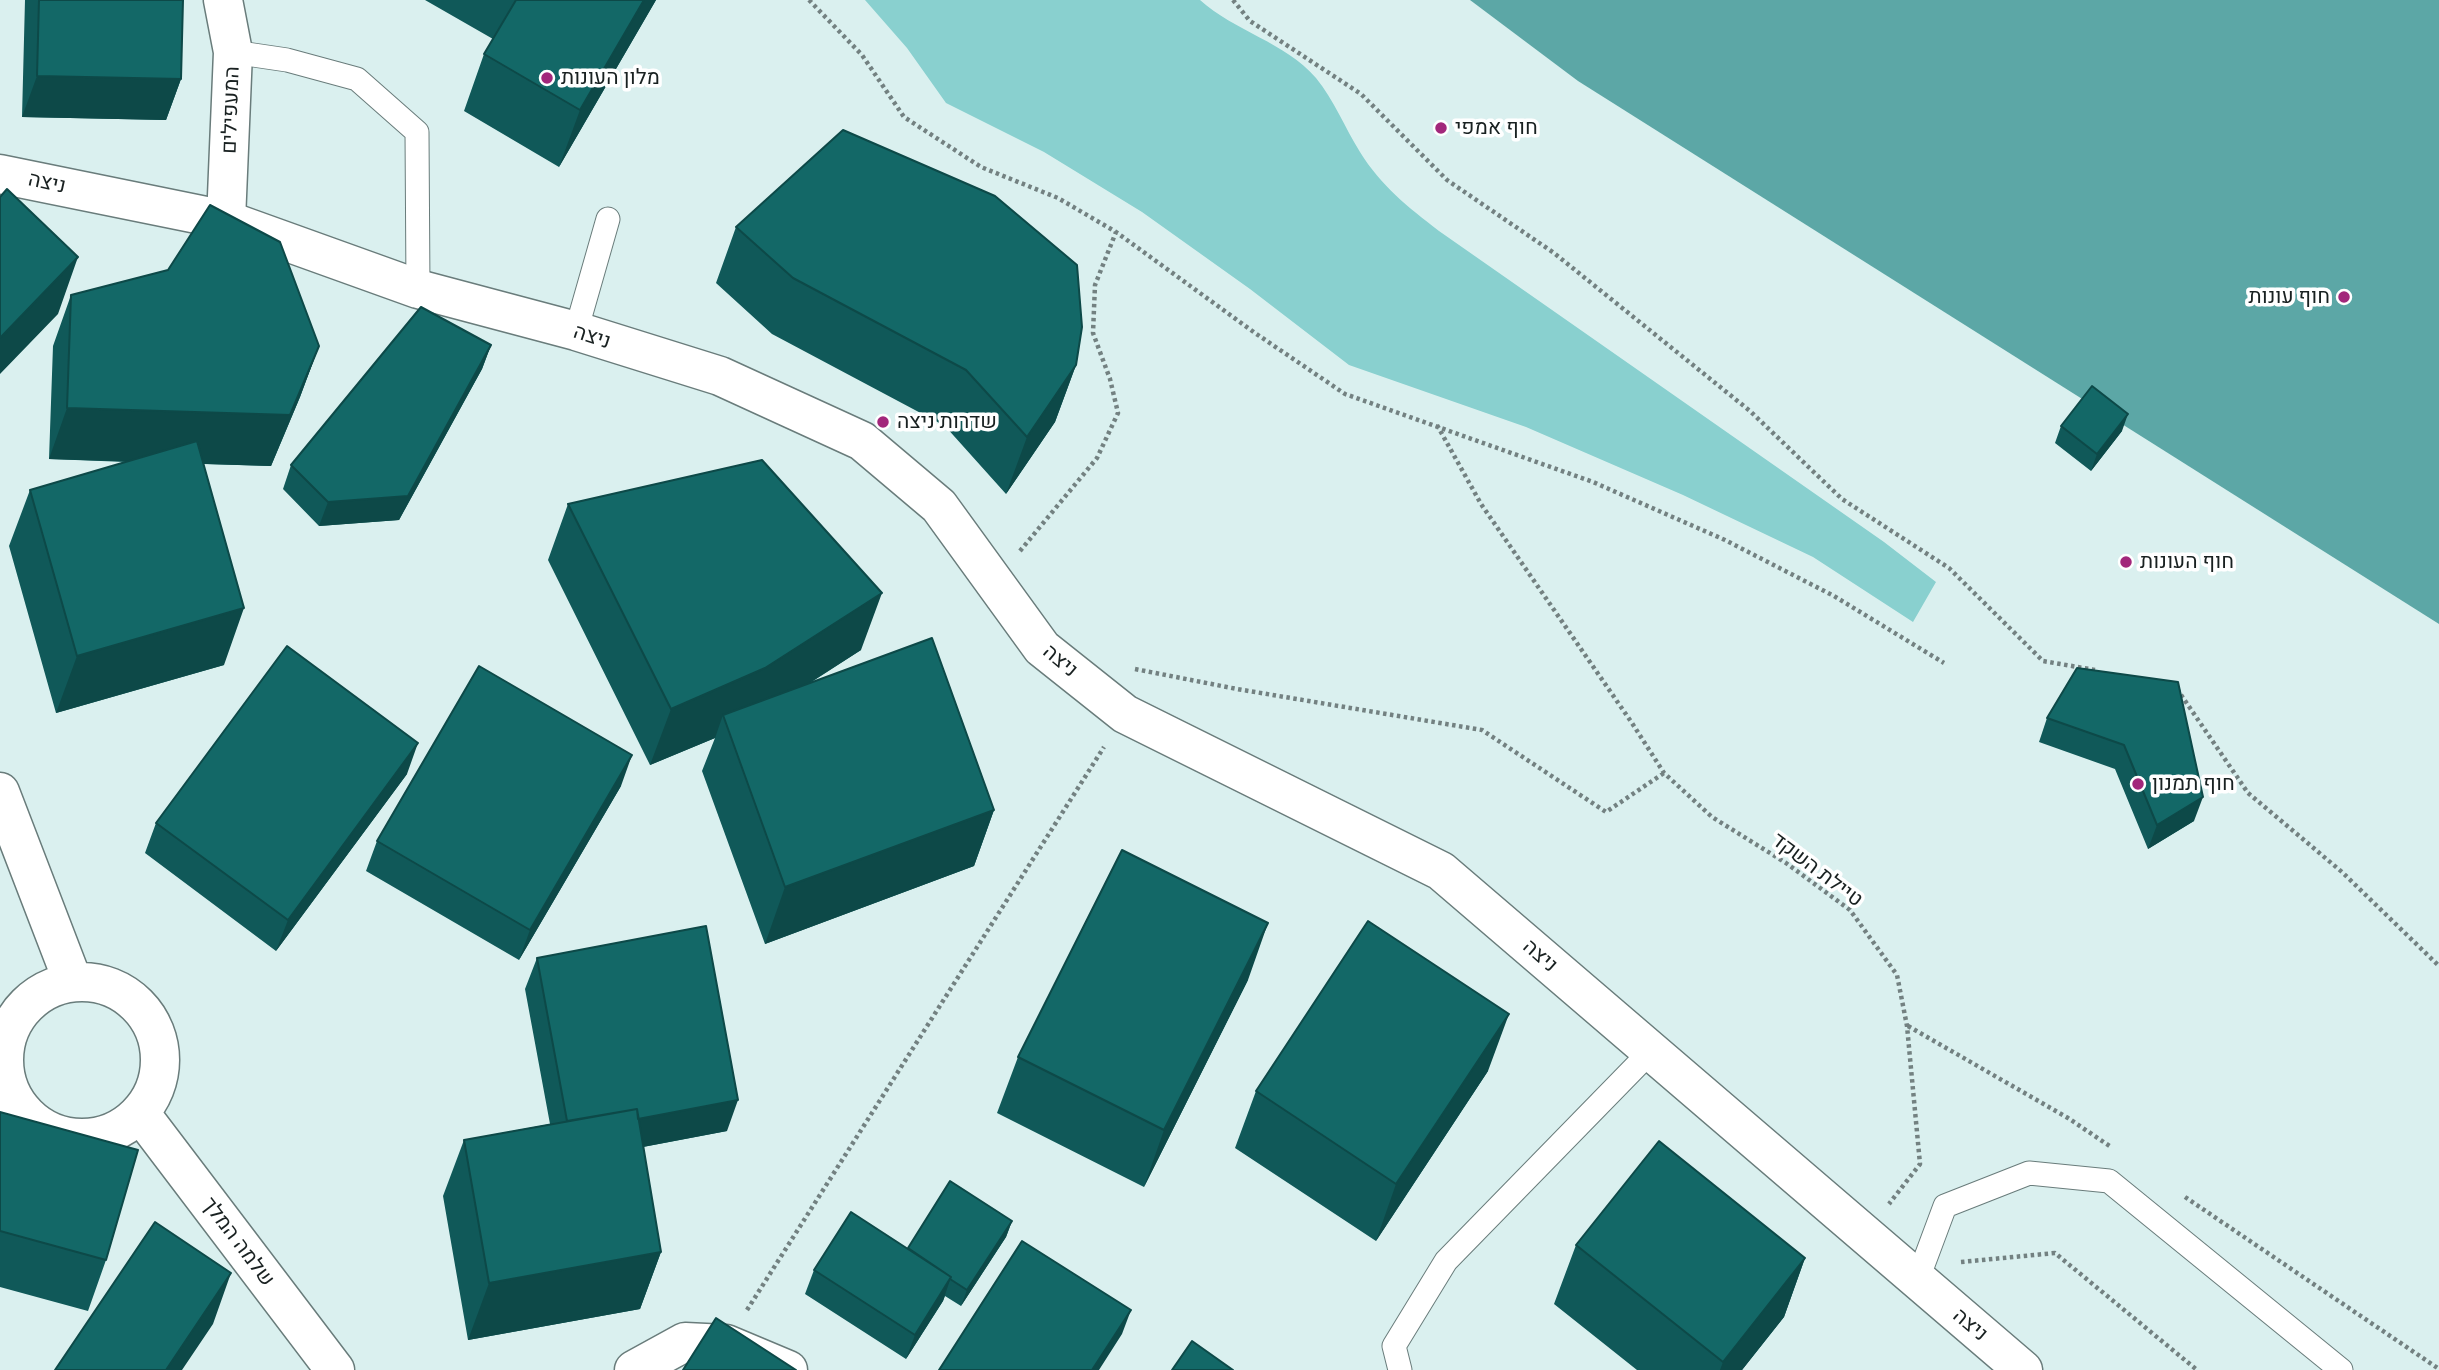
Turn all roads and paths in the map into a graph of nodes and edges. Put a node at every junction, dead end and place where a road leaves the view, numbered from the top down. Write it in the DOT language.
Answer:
graph roads {
  1 [pos="223,0"];
  2 [pos="809,0"];
  3 [pos="1233,0"];
  4 [pos="233,51"];
  5 [pos="0,174"];
  6 [pos="608,219"];
  7 [pos="226,220"];
  8 [pos="1116,232"];
  9 [pos="418,289"];
  10 [pos="576,331"];
  11 [pos="1437,425"];
  12 [pos="1015,557"];
  13 [pos="1944,663"];
  14 [pos="1122,666"];
  15 [pos="2095,670"];
  16 [pos="2174,685"];
  17 [pos="1125,714"];
  18 [pos="1664,773"];
  19 [pos="0,792"];
  20 [pos="2439,966"];
  21 [pos="73,982"];
  22 [pos="1651,1051"];
  23 [pos="2,1072"];
  24 [pos="140,1113"];
  25 [pos="1888,1205"];
  26 [pos="1923,1265"];
  27 [pos="726,1344"];
  28 [pos="335,1370"];
  29 [pos="634,1370"];
  30 [pos="788,1370"];
  31 [pos="1400,1370"];
  32 [pos="2022,1370"];
  33 [pos="2197,1370"];
  34 [pos="2342,1370"];
  1 -- 4 [label="street, המעפילים"];
  2 -- 8 [label="path"];
  3 -- 15 [label="path"];
  4 -- 7 [label="street, המעפילים"];
  4 -- 9 [label="lane"];
  5 -- 7 [label="street, ניצה"];
  6 -- 10 [label="lane"];
  7 -- 9 [label="street, ניצה"];
  8 -- 11 [label="path"];
  8 -- 12 [label="path"];
  9 -- 10 [label="street, ניצה"];
  10 -- 17 [label="street, ניצה"];
  11 -- 13 [label="path"];
  11 -- 18 [label="path, טיילת השקד"];
  14 -- 18 [label="path"];
  16 -- 20 [label="path"];
  17 -- 22 [label="street, ניצה"];
  17 -- 27 [label="path"];
  18 -- 25 [label="path, טיילת השקד"];
  19 -- 21 [label="street"];
  21 -- 23 [label="street"];
  21 -- 24 [label="street"];
  22 -- 26 [label="street, ניצה"];
  22 -- 31 [label="lane"];
  23 -- 24 [label="street"];
  24 -- 28 [label="street, שלמה המלך"];
  26 -- 32 [label="street, ניצה"];
  26 -- 33 [label="path"];
  26 -- 34 [label="lane"];
  27 -- 29 [label="street"];
  27 -- 30 [label="street"];
}
